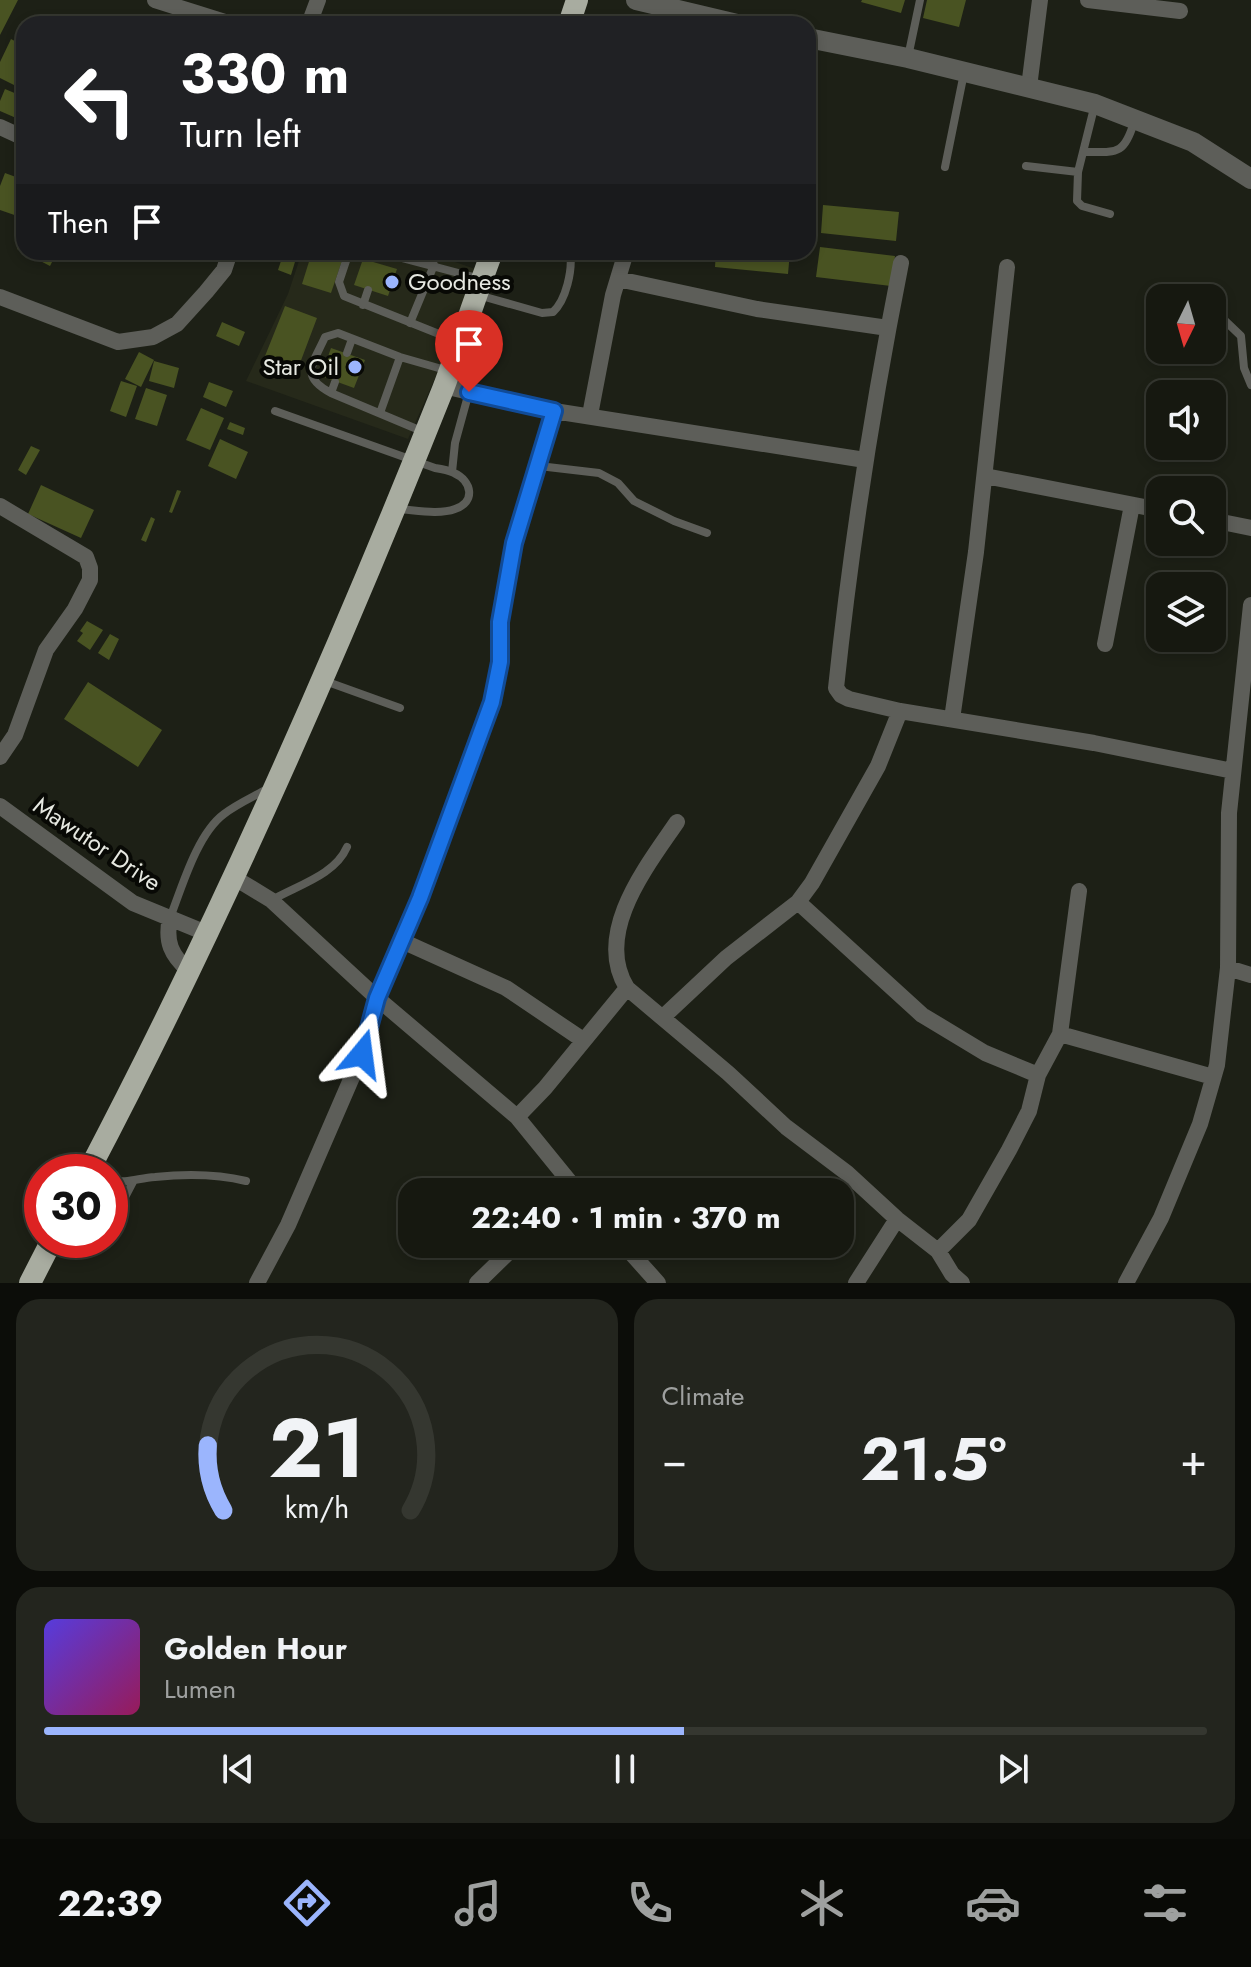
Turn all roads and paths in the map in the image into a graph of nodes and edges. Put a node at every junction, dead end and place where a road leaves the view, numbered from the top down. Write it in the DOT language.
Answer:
graph roads {
  1 [pos="155,0"];
  2 [pos="636,0"];
  3 [pos="920,0"];
  4 [pos="1040,0"];
  5 [pos="1088,0"];
  6 [pos="1180,11"];
  7 [pos="692,13"];
  8 [pos="206,16"];
  9 [pos="816,40"];
  10 [pos="908,58"];
  11 [pos="965,72"];
  12 [pos="1029,87"];
  13 [pos="1095,104"];
  14 [pos="1135,117"];
  15 [pos="1083,152"];
  16 [pos="1026,166"];
  17 [pos="945,167"];
  18 [pos="1078,172"];
  19 [pos="1251,179"];
  20 [pos="1110,214"];
  21 [pos="227,260"];
  22 [pos="346,260"];
  23 [pos="377,260"];
  24 [pos="413,260"];
  25 [pos="489,260"];
  26 [pos="571,260"];
  27 [pos="624,260"];
  28 [pos="376,263"];
  29 [pos="901,263"];
  30 [pos="434,265"];
  31 [pos="1007,267"];
  32 [pos="618,279"];
  33 [pos="479,287"];
  34 [pos="368,290"];
  35 [pos="0,297"];
  36 [pos="363,305"];
  37 [pos="1226,322"];
  38 [pos="410,323"];
  39 [pos="888,328"];
  40 [pos="352,339"];
  41 [pos="459,342"];
  42 [pos="347,353"];
  43 [pos="400,357"];
  44 [pos="446,379"];
  45 [pos="335,382"];
  46 [pos="1251,385"];
  47 [pos="469,392"];
  48 [pos="331,393"];
  49 [pos="275,411"];
  50 [pos="554,411"];
  51 [pos="380,413"];
  52 [pos="590,415"];
  53 [pos="425,432"];
  54 [pos="413,460"];
  55 [pos="865,460"];
  56 [pos="539,466"];
  57 [pos="452,472"];
  58 [pos="985,476"];
  59 [pos="1132,505"];
  60 [pos="0,506"];
  61 [pos="393,508"];
  62 [pos="1146,508"];
  63 [pos="1226,523"];
  64 [pos="1251,528"];
  65 [pos="707,533"];
  66 [pos="1251,605"];
  67 [pos="1105,644"];
  68 [pos="321,679"];
  69 [pos="400,708"];
  70 [pos="900,711"];
  71 [pos="952,719"];
  72 [pos="0,757"];
  73 [pos="1233,771"];
  74 [pos="274,784"];
  75 [pos="0,806"];
  76 [pos="677,822"];
  77 [pos="347,847"];
  78 [pos="233,877"];
  79 [pos="1079,891"];
  80 [pos="271,900"];
  81 [pos="798,902"];
  82 [pos="170,918"];
  83 [pos="206,933"];
  84 [pos="402,941"];
  85 [pos="1228,968"];
  86 [pos="189,971"];
  87 [pos="1251,975"];
  88 [pos="627,988"];
  89 [pos="377,998"];
  90 [pos="663,1017"];
  91 [pos="1060,1034"];
  92 [pos="583,1040"];
  93 [pos="1038,1075"];
  94 [pos="1213,1077"];
  95 [pos="517,1117"];
  96 [pos="99,1154"];
  97 [pos="563,1178"];
  98 [pos="246,1181"];
  99 [pos="128,1182"];
  100 [pos="133,1182"];
  101 [pos="128,1192"];
  102 [pos="897,1219"];
  103 [pos="938,1251"];
  104 [pos="43,1258"];
  105 [pos="503,1258"];
  106 [pos="636,1258"];
  107 [pos="30,1283"];
  108 [pos="257,1283"];
  109 [pos="477,1283"];
  110 [pos="658,1283"];
  111 [pos="856,1283"];
  112 [pos="962,1283"];
  113 [pos="1126,1283"];
  1 -- 8 [label="street"];
  2 -- 7 [label="street"];
  3 -- 10 [label="lane"];
  4 -- 12 [label="street"];
  5 -- 6 [label="street"];
  9 -- 10 [label="street"];
  10 -- 11 [label="street"];
  11 -- 12 [label="street"];
  11 -- 17 [label="lane"];
  12 -- 13 [label="street"];
  13 -- 14 [label="street"];
  13 -- 15 [label="lane"];
  14 -- 15 [label="lane"];
  14 -- 19 [label="street"];
  15 -- 18 [label="lane"];
  16 -- 18 [label="lane"];
  18 -- 20 [label="lane"];
  21 -- 35 [label="street"];
  22 -- 36 [label="lane"];
  23 -- 28 [label="lane"];
  24 -- 30 [label="lane"];
  25 -- 33 [label="highway"];
  26 -- 33 [label="lane"];
  27 -- 32 [label="street"];
  29 -- 39 [label="street"];
  30 -- 33 [label="lane"];
  30 -- 38 [label="lane"];
  31 -- 58 [label="street"];
  32 -- 39 [label="street"];
  32 -- 52 [label="street"];
  33 -- 41 [label="highway"];
  34 -- 36 [label="lane"];
  36 -- 38 [label="lane"];
  37 -- 46 [label="lane"];
  38 -- 41 [label="lane"];
  39 -- 55 [label="street"];
  40 -- 42 [label="lane"];
  40 -- 43 [label="lane"];
  40 -- 48 [label="lane"];
  41 -- 44 [label="highway"];
  43 -- 44 [label="lane"];
  43 -- 51 [label="lane"];
  44 -- 47 [label="street"];
  44 -- 53 [label="highway"];
  45 -- 48 [label="lane"];
  47 -- 50 [label="street"];
  47 -- 57 [label="lane"];
  48 -- 51 [label="lane"];
  49 -- 54 [label="lane"];
  50 -- 52 [label="street"];
  50 -- 56 [label="street"];
  51 -- 53 [label="lane"];
  52 -- 55 [label="street"];
  53 -- 54 [label="highway"];
  54 -- 57 [label="lane"];
  54 -- 61 [label="highway"];
  55 -- 70 [label="street"];
  56 -- 65 [label="lane"];
  56 -- 84 [label="street"];
  57 -- 61 [label="lane"];
  58 -- 59 [label="street"];
  58 -- 71 [label="street"];
  59 -- 62 [label="street"];
  59 -- 67 [label="street"];
  60 -- 72 [label="street"];
  61 -- 68 [label="highway"];
  63 -- 64 [label="street"];
  66 -- 73 [label="street"];
  68 -- 69 [label="lane"];
  68 -- 74 [label="highway"];
  70 -- 71 [label="street"];
  70 -- 81 [label="street"];
  71 -- 73 [label="street"];
  73 -- 85 [label="street"];
  74 -- 78 [label="highway"];
  74 -- 82 [label="lane"];
  75 -- 82 [label="street, Mawutor Drive"];
  76 -- 88 [label="street"];
  77 -- 80 [label="lane"];
  78 -- 80 [label="street"];
  78 -- 83 [label="highway"];
  79 -- 91 [label="street"];
  80 -- 89 [label="street"];
  81 -- 90 [label="street"];
  81 -- 93 [label="street"];
  82 -- 83 [label="street, Mawutor Drive"];
  82 -- 86 [label="street, Mawutor Drive"];
  83 -- 86 [label="highway"];
  84 -- 89 [label="street"];
  84 -- 92 [label="street"];
  85 -- 87 [label="street"];
  85 -- 94 [label="street"];
  86 -- 96 [label="highway"];
  88 -- 90 [label="street"];
  88 -- 92 [label="street"];
  89 -- 95 [label="street"];
  89 -- 108 [label="street"];
  90 -- 102 [label="street"];
  91 -- 93 [label="street"];
  91 -- 94 [label="street"];
  92 -- 95 [label="street"];
  93 -- 103 [label="street"];
  94 -- 113 [label="street"];
  95 -- 97 [label="street"];
  98 -- 100 [label="lane"];
  99 -- 100 [label="lane"];
  100 -- 101 [label="lane"];
  102 -- 103 [label="street"];
  102 -- 111 [label="street"];
  103 -- 112 [label="street"];
  104 -- 107 [label="highway"];
  105 -- 109 [label="street"];
  106 -- 110 [label="street"];
}
